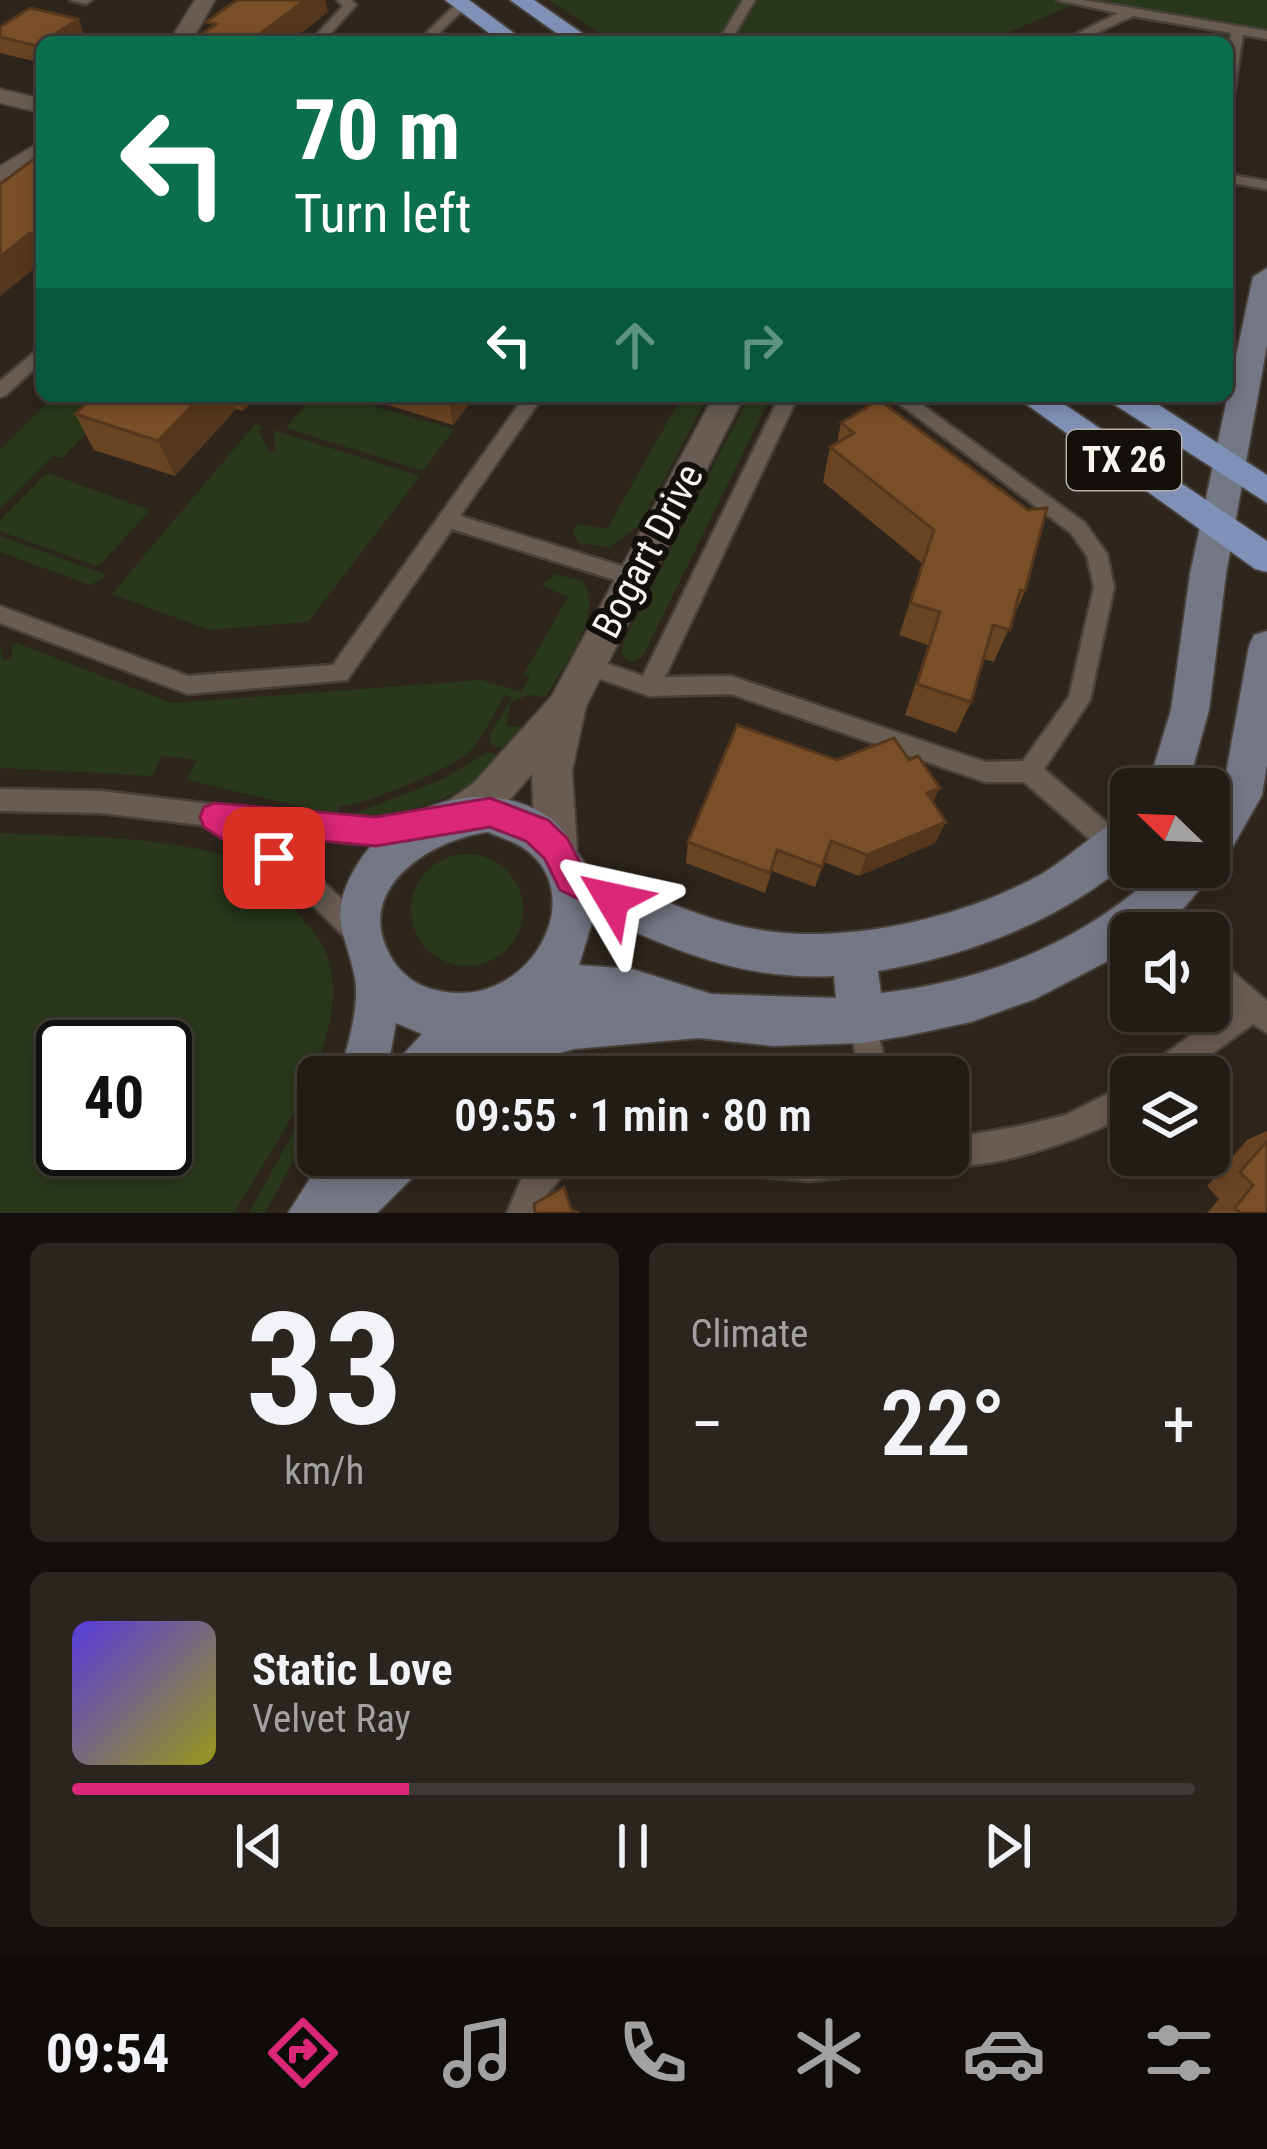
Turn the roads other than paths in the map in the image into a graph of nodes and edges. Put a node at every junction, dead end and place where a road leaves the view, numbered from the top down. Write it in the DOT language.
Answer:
graph roads {
  1 [pos="76,0"];
  2 [pos="86,0"];
  3 [pos="227,0"];
  4 [pos="343,0"];
  5 [pos="520,0"];
  6 [pos="749,0"];
  7 [pos="1064,0"];
  8 [pos="458,2"];
  9 [pos="203,6"];
  10 [pos="1132,12"];
  11 [pos="1238,30"];
  12 [pos="1267,35"];
  13 [pos="183,36"];
  14 [pos="322,36"];
  15 [pos="430,36"];
  16 [pos="506,36"];
  17 [pos="575,36"];
  18 [pos="728,36"];
  19 [pos="1079,36"];
  20 [pos="1233,58"];
  21 [pos="0,96"];
  22 [pos="36,105"];
  23 [pos="36,152"];
  24 [pos="0,178"];
  25 [pos="1233,179"];
  26 [pos="1267,184"];
  27 [pos="1267,277"];
  28 [pos="36,358"];
  29 [pos="0,391"];
  30 [pos="530,402"];
  31 [pos="726,402"];
  32 [pos="786,402"];
  33 [pos="906,402"];
  34 [pos="1039,402"];
  35 [pos="1132,402"];
  36 [pos="1229,466"];
  37 [pos="1267,491"];
  38 [pos="448,520"];
  39 [pos="1218,524"];
  40 [pos="1267,559"];
  41 [pos="634,578"];
  42 [pos="0,614"];
  43 [pos="1267,646"];
  44 [pos="588,666"];
  45 [pos="649,687"];
  46 [pos="566,705"];
  47 [pos="1263,712"];
  48 [pos="1176,768"];
  49 [pos="1029,771"];
  50 [pos="0,800"];
  51 [pos="1230,814"];
  52 [pos="215,817"];
  53 [pos="449,817"];
  54 [pos="1110,830"];
  55 [pos="1110,850"];
  56 [pos="564,864"];
  57 [pos="1110,941"];
  58 [pos="853,950"];
  59 [pos="370,957"];
  60 [pos="1230,987"];
  61 [pos="517,1003"];
  62 [pos="1260,1013"];
  63 [pos="706,1017"];
  64 [pos="468,1018"];
  65 [pos="862,1020"];
  66 [pos="368,1056"];
  67 [pos="434,1056"];
  68 [pos="502,1056"];
  69 [pos="870,1056"];
  70 [pos="1191,1056"];
  71 [pos="1110,1108"];
  72 [pos="969,1148"];
  73 [pos="322,1176"];
  74 [pos="338,1176"];
  75 [pos="381,1176"];
  76 [pos="541,1176"];
  77 [pos="309,1213"];
  78 [pos="334,1213"];
  79 [pos="522,1213"];
  1 -- 2 [label="lane"];
  3 -- 9 [label="street"];
  4 -- 14 [label="lane"];
  5 -- 17 [label="main road"];
  6 -- 18 [label="lane"];
  7 -- 10 [label="lane"];
  8 -- 15 [label="lane"];
  8 -- 16 [label="main road"];
  9 -- 13 [label="street"];
  10 -- 11 [label="lane"];
  10 -- 19 [label="lane"];
  11 -- 12 [label="lane"];
  11 -- 20 [label="lane"];
  21 -- 22 [label="street"];
  23 -- 24 [label="street"];
  25 -- 26 [label="lane"];
  27 -- 36 [label="street"];
  28 -- 29 [label="lane"];
  30 -- 38 [label="lane"];
  31 -- 41 [label="street, Bogart Drive"];
  32 -- 45 [label="lane"];
  33 -- 49 [label="lane"];
  34 -- 39 [label="main road, TX 26"];
  35 -- 36 [label="main road, TX 26"];
  36 -- 37 [label="main road, TX 26"];
  36 -- 39 [label="street"];
  38 -- 41 [label="lane"];
  38 -- 42 [label="lane"];
  39 -- 40 [label="main road, TX 26"];
  39 -- 48 [label="street"];
  41 -- 44 [label="street, Bogart Drive"];
  43 -- 47 [label="street"];
  44 -- 45 [label="lane"];
  44 -- 46 [label="street, Bogart Drive"];
  45 -- 49 [label="lane"];
  46 -- 53 [label="street, Bogart Drive"];
  46 -- 56 [label="street, Bogart Drive"];
  47 -- 51 [label="street"];
  49 -- 54 [label="lane"];
  50 -- 52 [label="lane"];
  52 -- 53 [label="lane"];
  52 -- 59 [label="lane"];
  53 -- 56 [label="street"];
  53 -- 59 [label="street"];
  55 -- 58 [label="street"];
  56 -- 58 [label="street"];
  56 -- 61 [label="street"];
  57 -- 65 [label="street"];
  58 -- 65 [label="street"];
  59 -- 64 [label="street"];
  59 -- 66 [label="street"];
  60 -- 62 [label="lane"];
  61 -- 63 [label="street"];
  61 -- 64 [label="street"];
  62 -- 70 [label="lane"];
  63 -- 65 [label="street"];
  63 -- 68 [label="street"];
  64 -- 67 [label="street"];
  65 -- 69 [label="lane"];
  71 -- 72 [label="lane"];
  73 -- 77 [label="street"];
  74 -- 77 [label="street"];
  75 -- 78 [label="street"];
  76 -- 79 [label="lane"];
}
